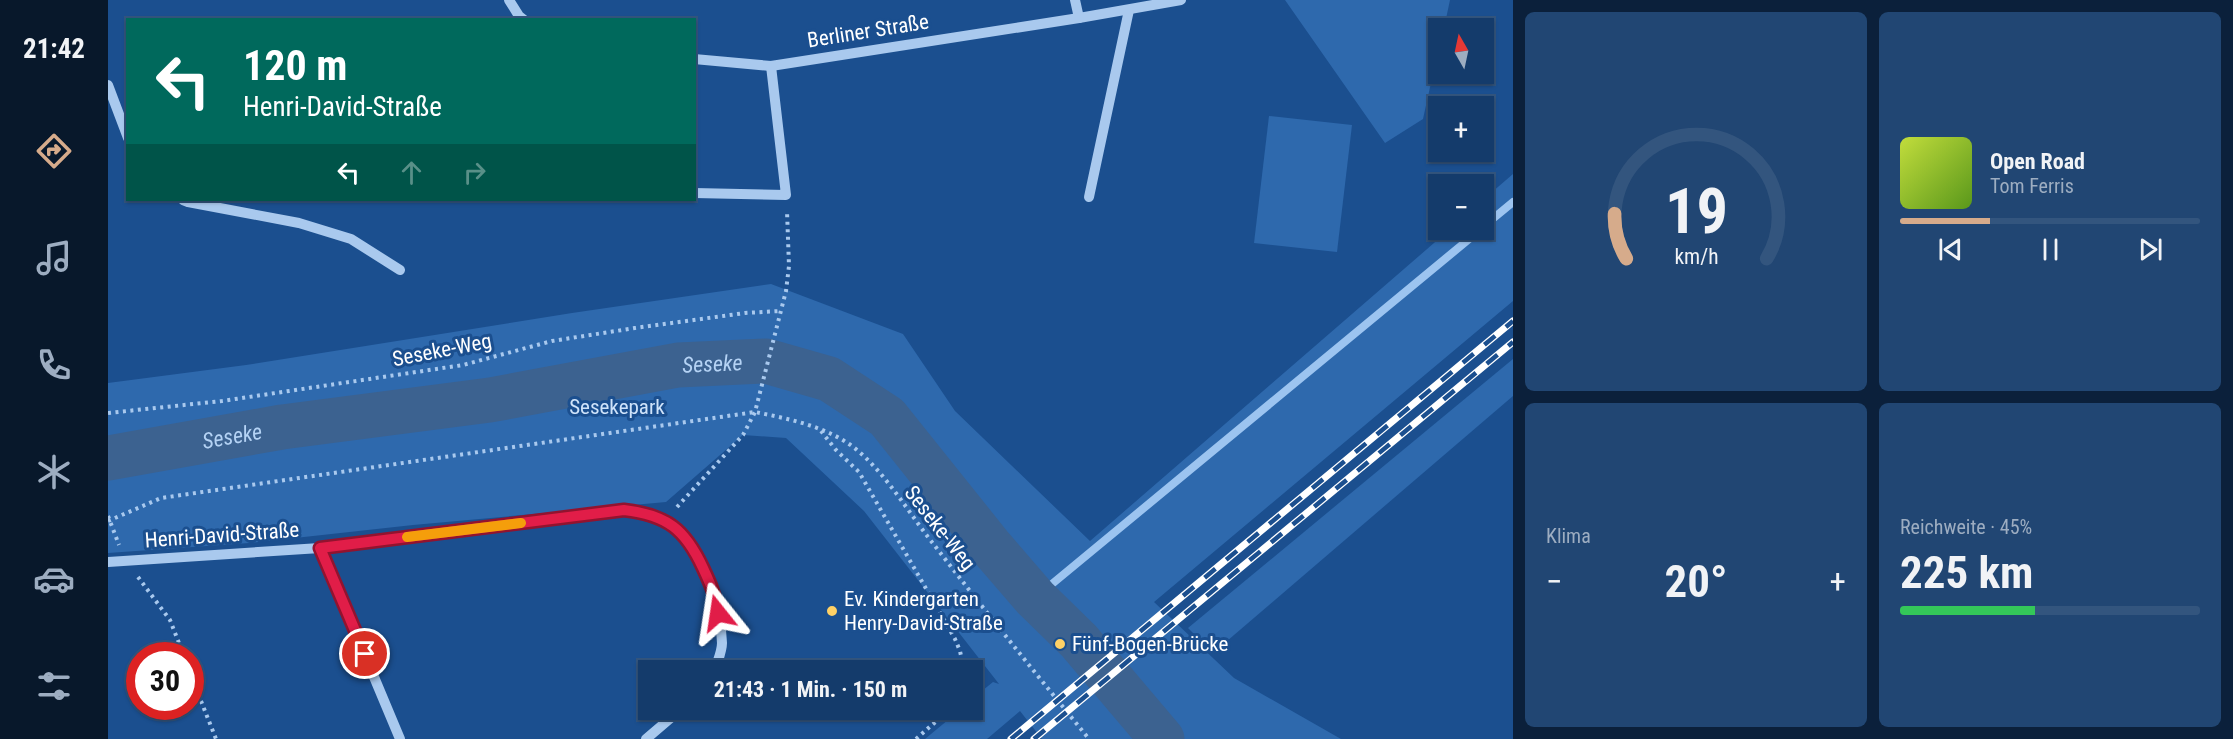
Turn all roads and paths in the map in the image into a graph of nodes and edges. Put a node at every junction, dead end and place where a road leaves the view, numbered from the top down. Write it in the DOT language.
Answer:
graph roads {
  1 [pos="509,0"];
  2 [pos="1076,0"];
  3 [pos="1181,0"];
  4 [pos="1129,10"];
  5 [pos="522,18"];
  6 [pos="1079,18"];
  7 [pos="696,59"];
  8 [pos="771,66"];
  9 [pos="108,85"];
  10 [pos="126,133"];
  11 [pos="696,193"];
  12 [pos="786,195"];
  13 [pos="1089,197"];
  14 [pos="186,201"];
  15 [pos="400,270"];
  16 [pos="781,311"];
  17 [pos="755,412"];
  18 [pos="108,413"];
  19 [pos="820,430"];
  20 [pos="108,519"];
  21 [pos="665,520"];
  22 [pos="320,548"];
  23 [pos="126,561"];
  24 [pos="108,562"];
  25 [pos="179,642"];
  26 [pos="718,660"];
  27 [pos="962,660"];
  28 [pos="204,709"];
  29 [pos="668,720"];
  30 [pos="938,720"];
  31 [pos="216,739"];
  32 [pos="400,739"];
  33 [pos="646,739"];
  34 [pos="916,739"];
  35 [pos="1089,739"];
  1 -- 5 [label="street"];
  2 -- 6 [label="street"];
  3 -- 4 [label="street, Berliner Straße"];
  4 -- 6 [label="street, Berliner Straße"];
  4 -- 13 [label="street"];
  6 -- 8 [label="street, Berliner Straße"];
  7 -- 8 [label="street, Berliner Straße"];
  8 -- 12 [label="street"];
  9 -- 10 [label="street"];
  11 -- 12 [label="street"];
  12 -- 16 [label="path"];
  14 -- 15 [label="street"];
  16 -- 17 [label="path"];
  16 -- 18 [label="path, Seseke-Weg"];
  17 -- 19 [label="path, Seseke-Weg"];
  17 -- 20 [label="path, Seseke-Weg"];
  17 -- 21 [label="path"];
  19 -- 27 [label="path"];
  19 -- 35 [label="path, Seseke-Weg"];
  20 -- 23 [label="path"];
  21 -- 22 [label="street, Henri-David-Straße"];
  21 -- 26 [label="street, Henri-David-Straße"];
  22 -- 23 [label="street, Henri-David-Straße"];
  22 -- 32 [label="street, Henri-David-Straße"];
  23 -- 24 [label="street, Henri-David-Straße"];
  23 -- 25 [label="path"];
  28 -- 31 [label="path"];
  29 -- 33 [label="street"];
  30 -- 34 [label="path"];
}
